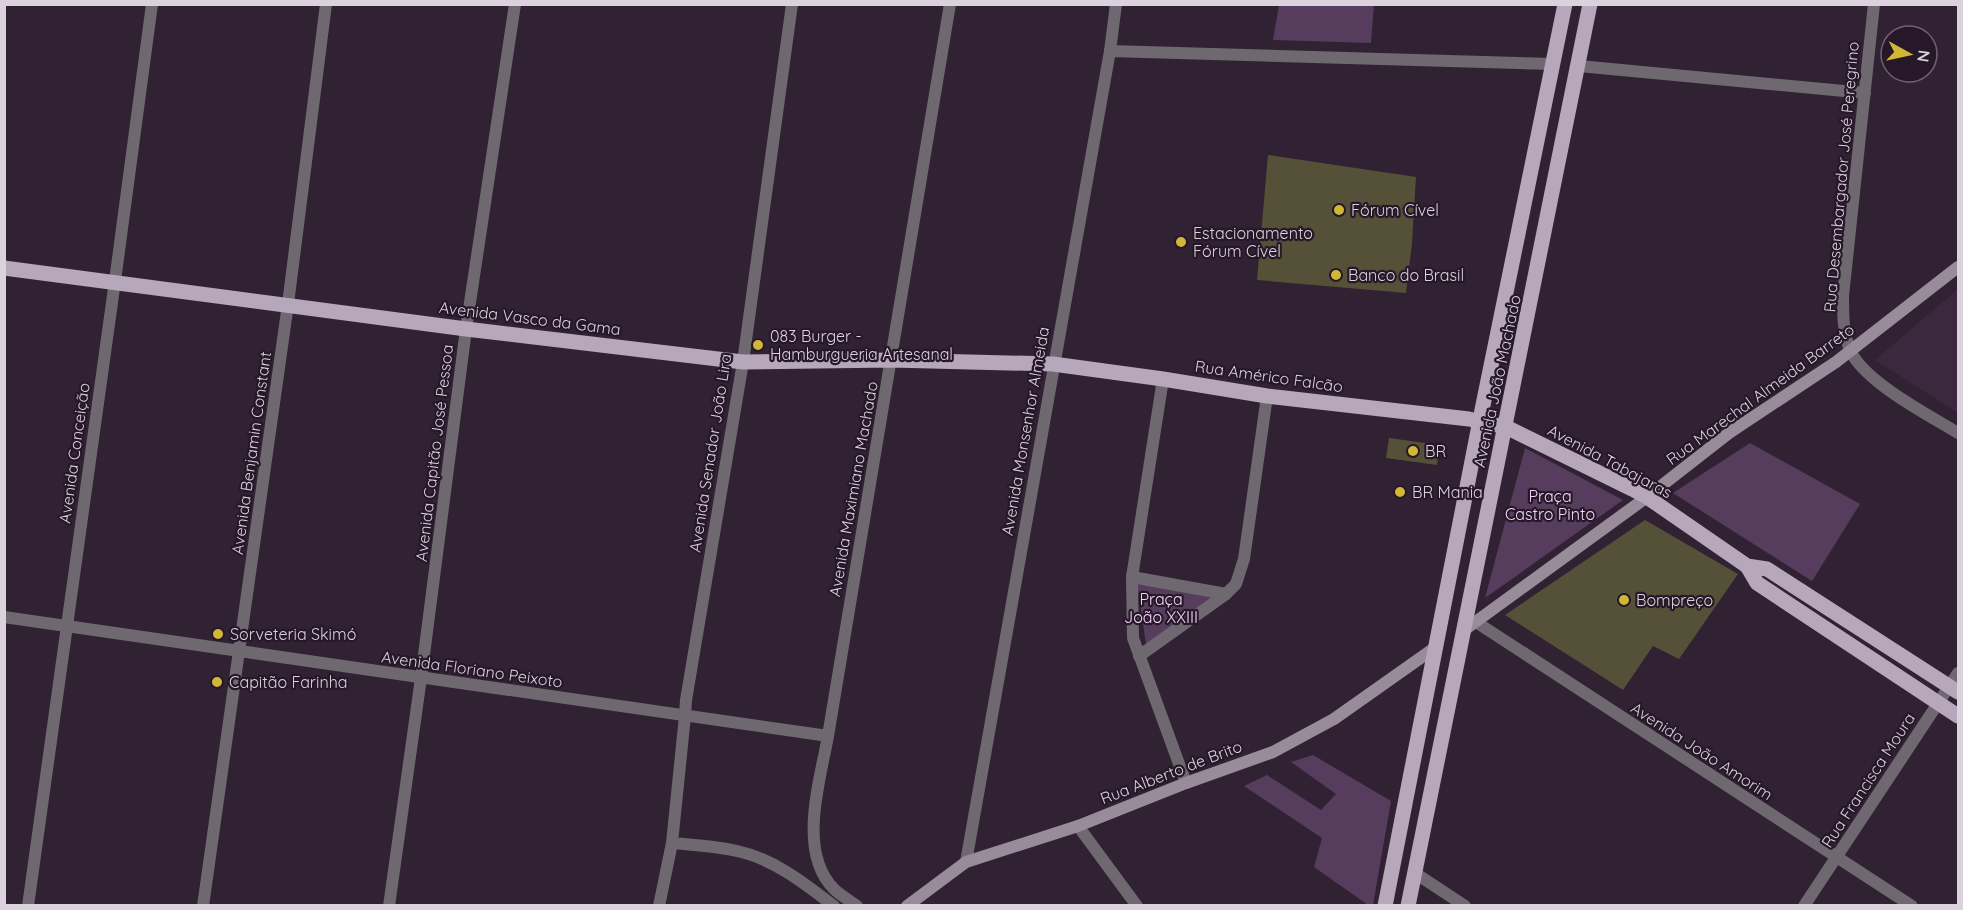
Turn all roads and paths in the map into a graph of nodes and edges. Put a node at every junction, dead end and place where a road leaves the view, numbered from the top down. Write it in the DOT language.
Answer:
graph roads {
  1 [pos="152,4"];
  2 [pos="326,4"];
  3 [pos="515,4"];
  4 [pos="792,4"];
  5 [pos="950,4"];
  6 [pos="1116,4"];
  7 [pos="1565,4"];
  8 [pos="1590,4"];
  9 [pos="1874,4"];
  10 [pos="1110,51"];
  11 [pos="1553,64"];
  12 [pos="1579,66"];
  13 [pos="1865,93"];
  14 [pos="1959,267"];
  15 [pos="4,268"];
  16 [pos="115,281"];
  17 [pos="288,304"];
  18 [pos="466,329"];
  19 [pos="1850,351"];
  20 [pos="892,360"];
  21 [pos="742,362"];
  22 [pos="1053,364"];
  23 [pos="1163,379"];
  24 [pos="1267,396"];
  25 [pos="1480,422"];
  26 [pos="1506,427"];
  27 [pos="1959,434"];
  28 [pos="1647,497"];
  29 [pos="1747,566"];
  30 [pos="1132,577"];
  31 [pos="1226,594"];
  32 [pos="4,617"];
  33 [pos="66,627"];
  34 [pos="1469,627"];
  35 [pos="1436,647"];
  36 [pos="240,652"];
  37 [pos="1139,656"];
  38 [pos="1959,673"];
  39 [pos="422,678"];
  40 [pos="1954,689"];
  41 [pos="1938,703"];
  42 [pos="685,716"];
  43 [pos="1959,716"];
  44 [pos="828,736"];
  45 [pos="1186,783"];
  46 [pos="1078,826"];
  47 [pos="672,843"];
  48 [pos="1837,859"];
  49 [pos="966,862"];
  50 [pos="1415,873"];
  51 [pos="851,902"];
  52 [pos="28,906"];
  53 [pos="204,906"];
  54 [pos="389,906"];
  55 [pos="659,906"];
  56 [pos="834,906"];
  57 [pos="908,906"];
  58 [pos="1137,906"];
  59 [pos="1385,906"];
  60 [pos="1408,906"];
  61 [pos="1465,906"];
  62 [pos="1804,906"];
  63 [pos="1912,906"];
  1 -- 16 [label="street, Avenida Conceição"];
  2 -- 17 [label="street, Avenida Benjamin Constant"];
  3 -- 18 [label="street, Avenida Capitão José Pessoa"];
  4 -- 21 [label="street, Avenida Senador João Lira"];
  5 -- 20 [label="street, Avenida Maximiano Machado"];
  6 -- 10 [label="street, Avenida Monsenhor Almeida"];
  7 -- 11 [label="main road, Avenida João Machado"];
  8 -- 12 [label="main road, Avenida João Machado"];
  9 -- 13 [label="street, Rua Desembargador José Peregrino"];
  10 -- 11 [label="street"];
  10 -- 22 [label="street, Avenida Monsenhor Almeida"];
  11 -- 25 [label="main road, Avenida João Machado"];
  12 -- 13 [label="street"];
  12 -- 26 [label="main road, Avenida João Machado"];
  13 -- 19 [label="street, Rua Desembargador José Peregrino"];
  14 -- 19 [label="main road, Rua Marechal Almeida Barreto"];
  15 -- 16 [label="main road, Avenida Vasco da Gama"];
  16 -- 17 [label="main road, Avenida Vasco da Gama"];
  16 -- 33 [label="street, Avenida Conceição"];
  17 -- 18 [label="main road, Avenida Vasco da Gama"];
  17 -- 36 [label="street, Avenida Benjamin Constant"];
  18 -- 21 [label="main road, Avenida Vasco da Gama"];
  18 -- 39 [label="street, Avenida Capitão José Pessoa"];
  19 -- 27 [label="street"];
  19 -- 28 [label="main road, Rua Marechal Almeida Barreto"];
  20 -- 21 [label="main road, Avenida Vasco da Gama"];
  20 -- 22 [label="main road, Avenida Vasco da Gama"];
  20 -- 44 [label="street, Avenida Maximiano Machado"];
  21 -- 42 [label="street, Avenida Senador João Lira"];
  22 -- 23 [label="main road, Rua Américo Falcão"];
  22 -- 49 [label="street, Avenida Monsenhor Almeida"];
  23 -- 24 [label="main road, Rua Américo Falcão"];
  23 -- 30 [label="street"];
  24 -- 25 [label="main road, Rua Américo Falcão"];
  24 -- 31 [label="street"];
  25 -- 26 [label="main road, Avenida Tabajaras"];
  25 -- 35 [label="main road, Avenida João Machado"];
  26 -- 28 [label="main road, Avenida Tabajaras"];
  26 -- 34 [label="main road, Avenida João Machado"];
  28 -- 29 [label="main road, Avenida Tabajaras"];
  28 -- 34 [label="main road, Rua Marechal Almeida Barreto"];
  29 -- 40 [label="main road, Avenida Tabajaras"];
  29 -- 41 [label="main road, Avenida Tabajaras"];
  30 -- 31 [label="street"];
  30 -- 37 [label="street"];
  31 -- 37 [label="street"];
  32 -- 33 [label="street, Avenida Floriano Peixoto"];
  33 -- 36 [label="street, Avenida Floriano Peixoto"];
  33 -- 52 [label="street, Avenida Conceição"];
  34 -- 48 [label="street, Avenida João Amorim"];
  34 -- 50 [label="main road, Avenida João Machado"];
  35 -- 45 [label="main road, Rua Alberto de Brito"];
  35 -- 59 [label="main road, Avenida João Machado"];
  36 -- 39 [label="street, Avenida Floriano Peixoto"];
  36 -- 53 [label="street, Avenida Benjamin Constant"];
  37 -- 45 [label="street"];
  38 -- 40 [label="street, Rua Francisca Moura"];
  39 -- 42 [label="street, Avenida Floriano Peixoto"];
  39 -- 54 [label="street, Avenida Capitão José Pessoa"];
  40 -- 41 [label="street, Rua Francisca Moura"];
  41 -- 43 [label="main road, Avenida Tabajaras"];
  41 -- 48 [label="street, Rua Francisca Moura"];
  42 -- 44 [label="street, Avenida Floriano Peixoto"];
  42 -- 47 [label="street, Avenida Senador João Lira"];
  44 -- 51 [label="street, Avenida Maximiano Machado"];
  45 -- 46 [label="main road, Rua Alberto de Brito"];
  46 -- 49 [label="main road, Rua Alberto de Brito"];
  46 -- 58 [label="street"];
  47 -- 55 [label="street, Avenida Senador João Lira"];
  47 -- 56 [label="street"];
  48 -- 62 [label="street, Rua Francisca Moura"];
  48 -- 63 [label="street, Avenida João Amorim"];
  49 -- 57 [label="main road, Rua Alberto de Brito"];
  50 -- 60 [label="main road, Avenida João Machado"];
  50 -- 61 [label="street"];
}
